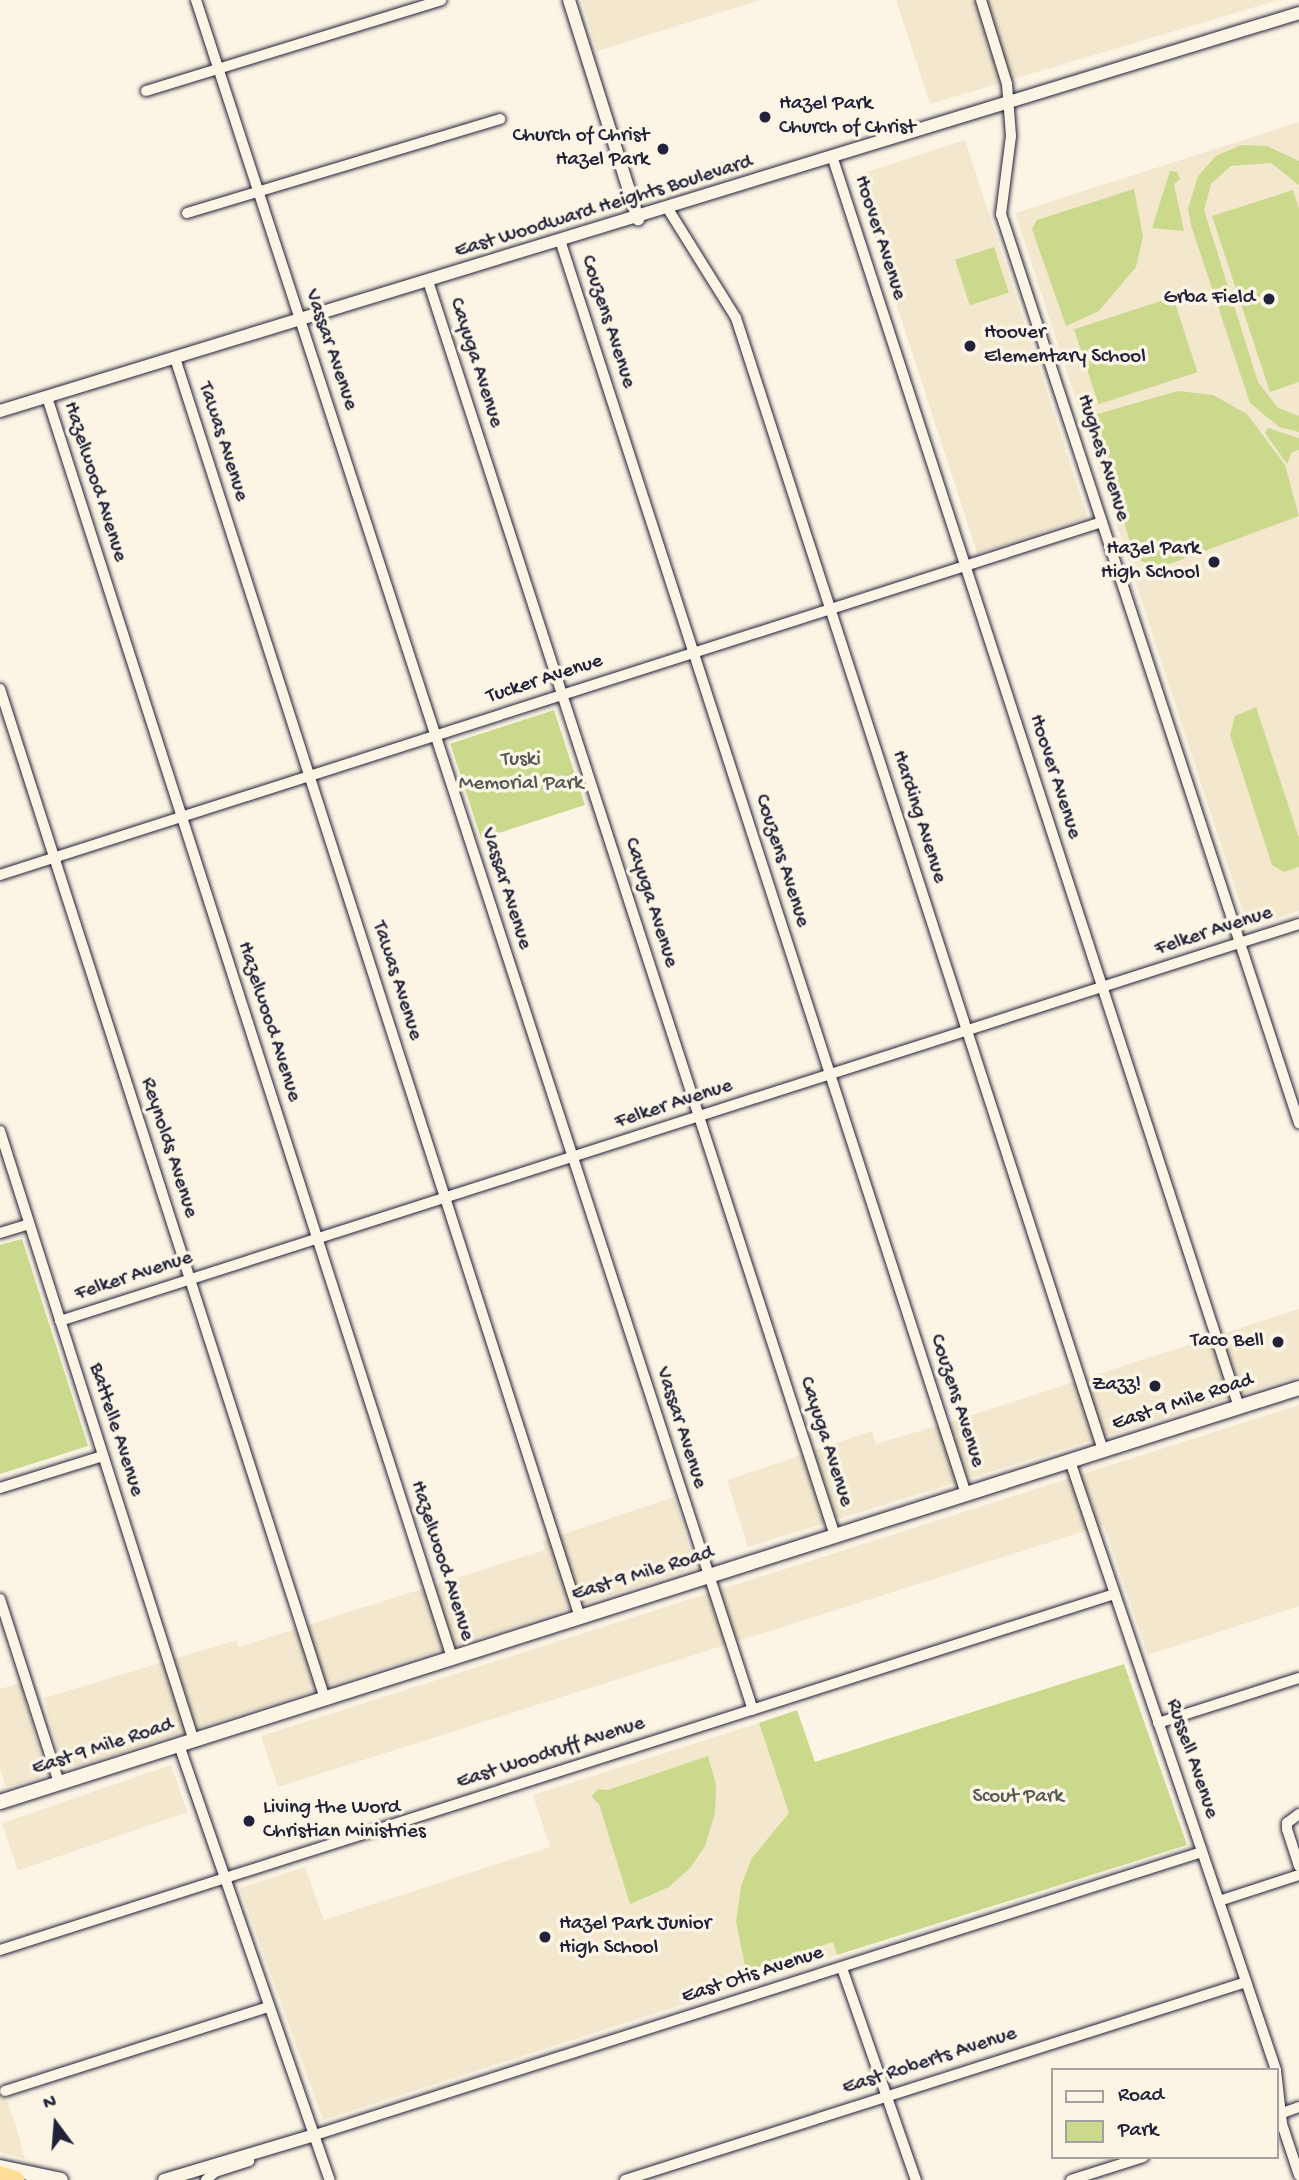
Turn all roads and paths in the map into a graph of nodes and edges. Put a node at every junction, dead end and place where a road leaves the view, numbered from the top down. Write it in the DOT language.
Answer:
graph roads {
  1 [pos="196,0"];
  2 [pos="441,0"];
  3 [pos="569,0"];
  4 [pos="981,0"];
  5 [pos="1299,13"];
  6 [pos="219,69"];
  7 [pos="146,91"];
  8 [pos="1008,106"];
  9 [pos="500,119"];
  10 [pos="833,159"];
  11 [pos="258,193"];
  12 [pos="668,209"];
  13 [pos="187,213"];
  14 [pos="638,219"];
  15 [pos="560,240"];
  16 [pos="428,281"];
  17 [pos="300,320"];
  18 [pos="175,358"];
  19 [pos="47,397"];
  20 [pos="0,411"];
  21 [pos="1102,522"];
  22 [pos="966,566"];
  23 [pos="830,610"];
  24 [pos="694,653"];
  25 [pos="0,689"];
  26 [pos="562,695"];
  27 [pos="435,736"];
  28 [pos="310,776"];
  29 [pos="182,817"];
  30 [pos="54,858"];
  31 [pos="0,875"];
  32 [pos="1299,924"];
  33 [pos="1240,943"];
  34 [pos="1102,988"];
  35 [pos="967,1031"];
  36 [pos="830,1075"];
  37 [pos="699,1117"];
  38 [pos="1299,1123"];
  39 [pos="0,1131"];
  40 [pos="572,1157"];
  41 [pos="445,1198"];
  42 [pos="29,1224"];
  43 [pos="0,1233"];
  44 [pos="317,1239"];
  45 [pos="190,1279"];
  46 [pos="60,1321"];
  47 [pos="1299,1388"];
  48 [pos="1239,1407"];
  49 [pos="1103,1451"];
  50 [pos="103,1456"];
  51 [pos="1070,1461"];
  52 [pos="0,1488"];
  53 [pos="966,1494"];
  54 [pos="835,1536"];
  55 [pos="709,1577"];
  56 [pos="1114,1594"];
  57 [pos="0,1599"];
  58 [pos="580,1617"];
  59 [pos="452,1658"];
  60 [pos="1299,1678"];
  61 [pos="325,1699"];
  62 [pos="754,1710"];
  63 [pos="1158,1723"];
  64 [pos="194,1741"];
  65 [pos="179,1745"];
  66 [pos="59,1783"];
  67 [pos="0,1802"];
  68 [pos="1299,1814"];
  69 [pos="1202,1852"];
  70 [pos="1299,1866"];
  71 [pos="1299,1875"];
  72 [pos="224,1878"];
  73 [pos="1219,1901"];
  74 [pos="0,1950"];
  75 [pos="842,1968"];
  76 [pos="1246,1982"];
  77 [pos="270,2007"];
  78 [pos="1275,2068"];
  79 [pos="1278,2078"];
  80 [pos="5,2091"];
  81 [pos="887,2096"];
  82 [pos="1299,2107"];
  83 [pos="1278,2114"];
  84 [pos="315,2135"];
  85 [pos="1137,2159"];
  86 [pos="0,2167"];
  87 [pos="0,2175"];
  88 [pos="1299,2175"];
  89 [pos="180,2176"];
  90 [pos="15,2180"];
  91 [pos="61,2180"];
  92 [pos="164,2180"];
  93 [pos="193,2180"];
  94 [pos="206,2180"];
  95 [pos="330,2180"];
  96 [pos="625,2180"];
  97 [pos="916,2180"];
  98 [pos="1071,2180"];
  1 -- 6 [label="street, Vassar Avenue"];
  2 -- 6 [label="street"];
  3 -- 14 [label="street"];
  4 -- 8 [label="street, Hughes Avenue"];
  5 -- 8 [label="street, East Woodward Heights Boulevard"];
  6 -- 7 [label="street"];
  6 -- 11 [label="street, Vassar Avenue"];
  8 -- 10 [label="street, East Woodward Heights Boulevard"];
  8 -- 21 [label="street, Hughes Avenue"];
  9 -- 11 [label="street"];
  10 -- 12 [label="street, East Woodward Heights Boulevard"];
  10 -- 22 [label="street, Hoover Avenue"];
  11 -- 13 [label="street"];
  11 -- 17 [label="street, Vassar Avenue"];
  12 -- 14 [label="street, East Woodward Heights Boulevard"];
  12 -- 23 [label="street, Harding Avenue"];
  14 -- 15 [label="street, East Woodward Heights Boulevard"];
  15 -- 16 [label="street, East Woodward Heights Boulevard"];
  15 -- 24 [label="street, Couzens Avenue"];
  16 -- 17 [label="street, East Woodward Heights Boulevard"];
  16 -- 26 [label="street, Cayuga Avenue"];
  17 -- 18 [label="street, East Woodward Heights Boulevard"];
  17 -- 27 [label="street, Vassar Avenue"];
  18 -- 19 [label="street, East Woodward Heights Boulevard"];
  18 -- 28 [label="street, Tawas Avenue"];
  19 -- 20 [label="street, East Woodward Heights Boulevard"];
  19 -- 29 [label="street, Hazelwood Avenue"];
  21 -- 22 [label="street, Tucker Avenue"];
  21 -- 33 [label="street, Hughes Avenue"];
  22 -- 23 [label="street, Tucker Avenue"];
  22 -- 34 [label="street, Hoover Avenue"];
  23 -- 24 [label="street, Tucker Avenue"];
  23 -- 35 [label="street, Harding Avenue"];
  24 -- 26 [label="street, Tucker Avenue"];
  24 -- 36 [label="street, Couzens Avenue"];
  25 -- 30 [label="street, Reynolds Avenue"];
  26 -- 27 [label="street, Tucker Avenue"];
  26 -- 37 [label="street, Cayuga Avenue"];
  27 -- 28 [label="street, Tucker Avenue"];
  27 -- 40 [label="street, Vassar Avenue"];
  28 -- 29 [label="street, Tucker Avenue"];
  28 -- 41 [label="street, Tawas Avenue"];
  29 -- 30 [label="street, Tucker Avenue"];
  29 -- 44 [label="street, Hazelwood Avenue"];
  30 -- 31 [label="street, Tucker Avenue"];
  30 -- 45 [label="street, Reynolds Avenue"];
  32 -- 33 [label="street, Felker Avenue"];
  33 -- 34 [label="street, Felker Avenue"];
  33 -- 38 [label="street, Hughes Avenue"];
  34 -- 35 [label="street, Felker Avenue"];
  34 -- 48 [label="street, Hoover Avenue"];
  35 -- 36 [label="street, Felker Avenue"];
  35 -- 49 [label="street, Harding Avenue"];
  36 -- 37 [label="street, Felker Avenue"];
  36 -- 53 [label="street, Couzens Avenue"];
  37 -- 40 [label="street, Felker Avenue"];
  37 -- 54 [label="street, Cayuga Avenue"];
  39 -- 42 [label="street, Battelle Avenue"];
  40 -- 41 [label="street, Felker Avenue"];
  40 -- 55 [label="street, Vassar Avenue"];
  41 -- 44 [label="street, Felker Avenue"];
  41 -- 58 [label="street, Tawas Avenue"];
  42 -- 43 [label="street"];
  42 -- 46 [label="street, Battelle Avenue"];
  44 -- 45 [label="street, Felker Avenue"];
  44 -- 59 [label="street, Hazelwood Avenue"];
  45 -- 46 [label="street, Felker Avenue"];
  45 -- 61 [label="street, Reynolds Avenue"];
  46 -- 50 [label="street, Battelle Avenue"];
  47 -- 48 [label="main road, East 9 Mile Road"];
  48 -- 49 [label="main road, East 9 Mile Road"];
  49 -- 51 [label="main road, East 9 Mile Road"];
  50 -- 52 [label="street"];
  50 -- 64 [label="street, Battelle Avenue"];
  51 -- 53 [label="main road, East 9 Mile Road"];
  51 -- 56 [label="street, Russell Avenue"];
  53 -- 54 [label="main road, East 9 Mile Road"];
  54 -- 55 [label="main road, East 9 Mile Road"];
  55 -- 58 [label="main road, East 9 Mile Road"];
  55 -- 62 [label="street, Vassar Avenue"];
  56 -- 62 [label="street, East Woodruff Avenue"];
  56 -- 63 [label="street, Russell Avenue"];
  57 -- 66 [label="street"];
  58 -- 59 [label="main road, East 9 Mile Road"];
  59 -- 61 [label="main road, East 9 Mile Road"];
  60 -- 63 [label="street"];
  61 -- 64 [label="main road, East 9 Mile Road"];
  62 -- 72 [label="street, East Woodruff Avenue"];
  63 -- 69 [label="street, Russell Avenue"];
  64 -- 65 [label="main road, East 9 Mile Road"];
  65 -- 66 [label="main road, East 9 Mile Road"];
  65 -- 72 [label="street"];
  66 -- 67 [label="main road, East 9 Mile Road"];
  68 -- 70 [label="street"];
  69 -- 73 [label="street, Russell Avenue"];
  69 -- 75 [label="street, East Otis Avenue"];
  71 -- 73 [label="street"];
  72 -- 74 [label="street, East Woodruff Avenue"];
  72 -- 77 [label="street"];
  73 -- 76 [label="street, Russell Avenue"];
  75 -- 81 [label="street"];
  75 -- 84 [label="street, East Otis Avenue"];
  76 -- 78 [label="street, Russell Avenue"];
  76 -- 81 [label="street, East Roberts Avenue"];
  77 -- 80 [label="street"];
  77 -- 84 [label="street"];
  79 -- 83 [label="street, Russell Avenue"];
  81 -- 96 [label="street, East Roberts Avenue"];
  81 -- 97 [label="street"];
  82 -- 83 [label="street"];
  83 -- 88 [label="street, Russell Avenue"];
  84 -- 89 [label="street"];
  84 -- 94 [label="street, East Otis Avenue"];
  84 -- 95 [label="street"];
  85 -- 98 [label="street"];
  86 -- 91 [label="main road"];
  87 -- 90 [label="highway"];
  89 -- 92 [label="street"];
  89 -- 93 [label="street"];
}
